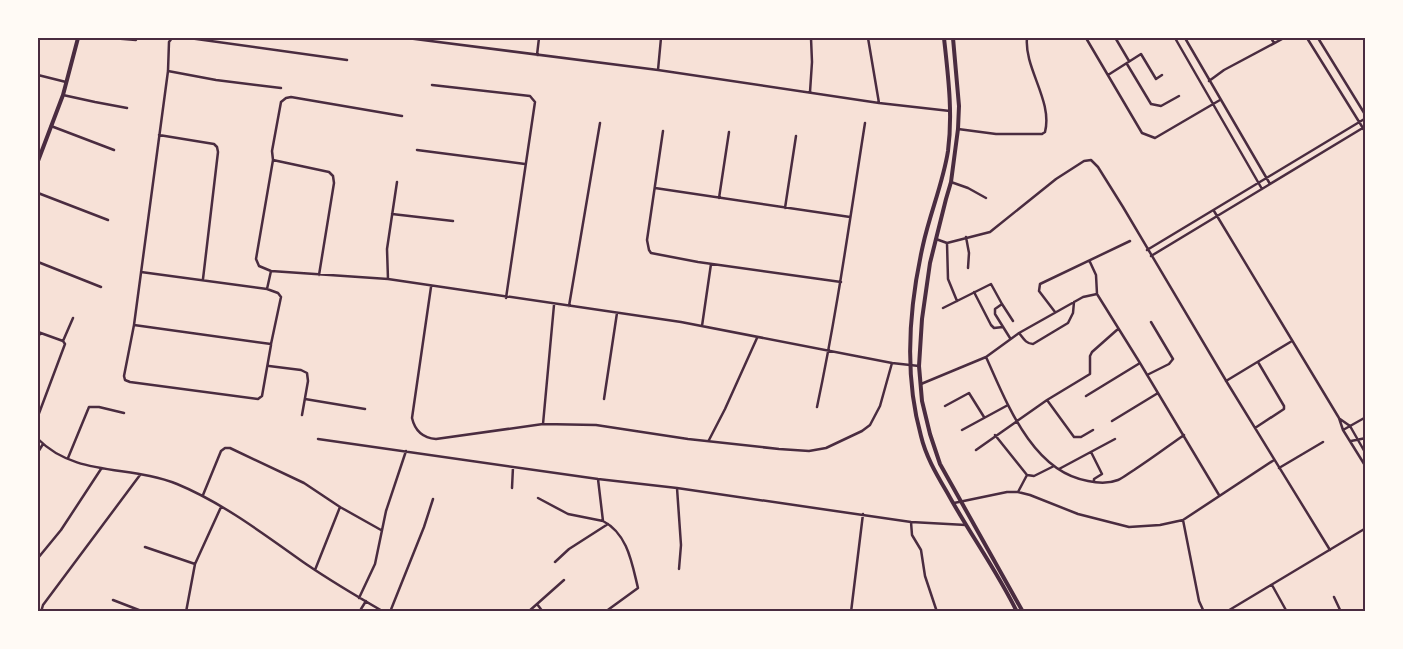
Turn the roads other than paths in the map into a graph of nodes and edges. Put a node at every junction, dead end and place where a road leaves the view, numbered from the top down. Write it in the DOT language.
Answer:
graph roads {
  1 [pos="78,38"];
  2 [pos="111,38"];
  3 [pos="172,38"];
  4 [pos="189,38"];
  5 [pos="406,38"];
  6 [pos="539,38"];
  7 [pos="661,38"];
  8 [pos="811,38"];
  9 [pos="868,38"];
  10 [pos="944,38"];
  11 [pos="953,38"];
  12 [pos="1027,38"];
  13 [pos="1086,38"];
  14 [pos="1175,38"];
  15 [pos="1185,38"];
  16 [pos="1271,38"];
  17 [pos="1284,38"];
  18 [pos="1307,38"];
  19 [pos="1318,38"];
  20 [pos="1116,39"];
  21 [pos="136,40"];
  22 [pos="1274,43"];
  23 [pos="537,55"];
  24 [pos="347,60"];
  25 [pos="1128,62"];
  26 [pos="658,70"];
  27 [pos="168,71"];
  28 [pos="38,75"];
  29 [pos="1108,75"];
  30 [pos="1162,75"];
  31 [pos="1209,81"];
  32 [pos="66,82"];
  33 [pos="432,85"];
  34 [pos="281,88"];
  35 [pos="810,92"];
  36 [pos="63,95"];
  37 [pos="1179,96"];
  38 [pos="1220,100"];
  39 [pos="879,103"];
  40 [pos="1213,104"];
  41 [pos="127,108"];
  42 [pos="950,111"];
  43 [pos="402,116"];
  44 [pos="1366,117"];
  45 [pos="1359,122"];
  46 [pos="600,123"];
  47 [pos="865,123"];
  48 [pos="51,126"];
  49 [pos="1364,127"];
  50 [pos="958,128"];
  51 [pos="662,131"];
  52 [pos="729,132"];
  53 [pos="1366,133"];
  54 [pos="159,135"];
  55 [pos="796,136"];
  56 [pos="114,150"];
  57 [pos="417,150"];
  58 [pos="40,152"];
  59 [pos="273,160"];
  60 [pos="38,161"];
  61 [pos="525,164"];
  62 [pos="1267,178"];
  63 [pos="397,182"];
  64 [pos="952,182"];
  65 [pos="1259,183"];
  66 [pos="1270,184"];
  67 [pos="655,188"];
  68 [pos="1262,189"];
  69 [pos="38,193"];
  70 [pos="719,198"];
  71 [pos="986,198"];
  72 [pos="785,208"];
  73 [pos="1214,210"];
  74 [pos="392,214"];
  75 [pos="850,217"];
  76 [pos="1218,217"];
  77 [pos="108,220"];
  78 [pos="453,221"];
  79 [pos="966,237"];
  80 [pos="936,240"];
  81 [pos="1130,241"];
  82 [pos="947,243"];
  83 [pos="1147,250"];
  84 [pos="1151,256"];
  85 [pos="1090,261"];
  86 [pos="38,262"];
  87 [pos="711,264"];
  88 [pos="968,268"];
  89 [pos="271,271"];
  90 [pos="140,272"];
  91 [pos="319,275"];
  92 [pos="203,279"];
  93 [pos="388,279"];
  94 [pos="840,282"];
  95 [pos="101,287"];
  96 [pos="431,287"];
  97 [pos="267,289"];
  98 [pos="974,292"];
  99 [pos="1097,294"];
  100 [pos="506,298"];
  101 [pos="957,301"];
  102 [pos="1074,302"];
  103 [pos="1002,304"];
  104 [pos="554,305"];
  105 [pos="569,306"];
  106 [pos="943,308"];
  107 [pos="1055,312"];
  108 [pos="617,313"];
  109 [pos="73,318"];
  110 [pos="1013,321"];
  111 [pos="1151,322"];
  112 [pos="134,325"];
  113 [pos="702,326"];
  114 [pos="1004,327"];
  115 [pos="1118,329"];
  116 [pos="39,332"];
  117 [pos="1019,333"];
  118 [pos="38,338"];
  119 [pos="757,338"];
  120 [pos="1010,338"];
  121 [pos="64,341"];
  122 [pos="1292,341"];
  123 [pos="272,344"];
  124 [pos="829,350"];
  125 [pos="986,357"];
  126 [pos="1258,362"];
  127 [pos="892,363"];
  128 [pos="1140,363"];
  129 [pos="910,365"];
  130 [pos="269,366"];
  131 [pos="920,366"];
  132 [pos="1147,375"];
  133 [pos="1226,381"];
  134 [pos="921,384"];
  135 [pos="1158,394"];
  136 [pos="1086,396"];
  137 [pos="305,399"];
  138 [pos="604,399"];
  139 [pos="1047,400"];
  140 [pos="1008,405"];
  141 [pos="944,406"];
  142 [pos="817,407"];
  143 [pos="365,409"];
  144 [pos="124,413"];
  145 [pos="302,415"];
  146 [pos="38,416"];
  147 [pos="984,417"];
  148 [pos="1366,417"];
  149 [pos="1339,418"];
  150 [pos="1112,421"];
  151 [pos="1016,422"];
  152 [pos="543,424"];
  153 [pos="1350,426"];
  154 [pos="1255,428"];
  155 [pos="962,430"];
  156 [pos="1093,430"];
  157 [pos="1343,430"];
  158 [pos="995,435"];
  159 [pos="1184,435"];
  160 [pos="1366,438"];
  161 [pos="38,439"];
  162 [pos="318,439"];
  163 [pos="1357,439"];
  164 [pos="709,440"];
  165 [pos="1115,440"];
  166 [pos="1323,442"];
  167 [pos="1350,442"];
  168 [pos="43,444"];
  169 [pos="976,450"];
  170 [pos="406,451"];
  171 [pos="38,452"];
  172 [pos="1091,452"];
  173 [pos="1366,454"];
  174 [pos="68,459"];
  175 [pos="1274,460"];
  176 [pos="1054,466"];
  177 [pos="513,467"];
  178 [pos="1366,467"];
  179 [pos="1279,468"];
  180 [pos="101,469"];
  181 [pos="1059,469"];
  182 [pos="140,475"];
  183 [pos="1027,475"];
  184 [pos="598,479"];
  185 [pos="1094,482"];
  186 [pos="512,488"];
  187 [pos="677,488"];
  188 [pos="1018,492"];
  189 [pos="203,495"];
  190 [pos="1219,495"];
  191 [pos="538,498"];
  192 [pos="433,499"];
  193 [pos="961,501"];
  194 [pos="953,503"];
  195 [pos="221,507"];
  196 [pos="340,508"];
  197 [pos="863,514"];
  198 [pos="1183,520"];
  199 [pos="604,521"];
  200 [pos="911,522"];
  201 [pos="608,524"];
  202 [pos="966,525"];
  203 [pos="1366,528"];
  204 [pos="381,530"];
  205 [pos="145,546"];
  206 [pos="1330,550"];
  207 [pos="38,558"];
  208 [pos="555,562"];
  209 [pos="195,564"];
  210 [pos="678,569"];
  211 [pos="315,570"];
  212 [pos="564,580"];
  213 [pos="1272,584"];
  214 [pos="1334,597"];
  215 [pos="360,598"];
  216 [pos="113,600"];
  217 [pos="366,601"];
  218 [pos="537,604"];
  219 [pos="41,612"];
  220 [pos="144,612"];
  221 [pos="186,612"];
  222 [pos="361,612"];
  223 [pos="384,612"];
  224 [pos="390,612"];
  225 [pos="528,612"];
  226 [pos="543,612"];
  227 [pos="606,612"];
  228 [pos="851,612"];
  229 [pos="937,612"];
  230 [pos="1016,612"];
  231 [pos="1024,612"];
  232 [pos="1204,612"];
  233 [pos="1226,612"];
  234 [pos="1288,612"];
  235 [pos="1341,612"];
  1 -- 32 [label="main road"];
  2 -- 21 [label="street"];
  3 -- 27 [label="street"];
  4 -- 24 [label="street"];
  5 -- 23 [label="street"];
  6 -- 23 [label="street"];
  7 -- 26 [label="street"];
  8 -- 35 [label="street"];
  9 -- 39 [label="street"];
  10 -- 42 [label="main road"];
  11 -- 50 [label="main road"];
  12 -- 50 [label="street"];
  13 -- 29 [label="street"];
  14 -- 40 [label="street"];
  15 -- 31 [label="street"];
  16 -- 22 [label="street"];
  17 -- 22 [label="street"];
  18 -- 45 [label="street"];
  19 -- 44 [label="street"];
  20 -- 25 [label="street"];
  22 -- 31 [label="street"];
  23 -- 26 [label="street"];
  25 -- 29 [label="street"];
  25 -- 30 [label="street"];
  25 -- 37 [label="street"];
  26 -- 35 [label="street"];
  27 -- 34 [label="street"];
  27 -- 54 [label="street"];
  28 -- 32 [label="street"];
  29 -- 40 [label="street"];
  31 -- 38 [label="street"];
  32 -- 36 [label="main road"];
  33 -- 61 [label="street"];
  35 -- 39 [label="street"];
  36 -- 41 [label="street"];
  36 -- 48 [label="main road"];
  38 -- 40 [label="street"];
  38 -- 62 [label="street"];
  39 -- 42 [label="street"];
  40 -- 65 [label="street"];
  42 -- 129 [label="main road"];
  43 -- 59 [label="street"];
  44 -- 45 [label="street"];
  45 -- 49 [label="street"];
  45 -- 62 [label="street"];
  46 -- 105 [label="street"];
  47 -- 75 [label="street"];
  48 -- 56 [label="street"];
  48 -- 58 [label="main road"];
  49 -- 53 [label="street"];
  49 -- 66 [label="street"];
  50 -- 64 [label="main road"];
  51 -- 67 [label="street"];
  52 -- 70 [label="street"];
  54 -- 90 [label="street"];
  54 -- 92 [label="street"];
  55 -- 72 [label="street"];
  57 -- 61 [label="street"];
  58 -- 60 [label="main road"];
  59 -- 89 [label="street"];
  59 -- 91 [label="street"];
  61 -- 100 [label="street"];
  62 -- 65 [label="street"];
  62 -- 66 [label="street"];
  63 -- 74 [label="street"];
  64 -- 71 [label="street"];
  64 -- 80 [label="main road"];
  65 -- 68 [label="street"];
  65 -- 73 [label="street"];
  66 -- 68 [label="street"];
  67 -- 70 [label="street"];
  67 -- 87 [label="street"];
  68 -- 76 [label="street"];
  69 -- 77 [label="street"];
  70 -- 72 [label="street"];
  72 -- 75 [label="street"];
  73 -- 76 [label="street"];
  73 -- 83 [label="street"];
  74 -- 78 [label="street"];
  74 -- 93 [label="street"];
  75 -- 94 [label="street"];
  76 -- 84 [label="street"];
  76 -- 122 [label="street"];
  79 -- 82 [label="street"];
  79 -- 83 [label="street"];
  79 -- 88 [label="street"];
  80 -- 82 [label="street"];
  80 -- 131 [label="main road"];
  81 -- 85 [label="street"];
  82 -- 101 [label="street"];
  83 -- 84 [label="street"];
  84 -- 133 [label="street"];
  85 -- 99 [label="street"];
  85 -- 107 [label="street"];
  86 -- 95 [label="street"];
  87 -- 94 [label="street"];
  87 -- 113 [label="street"];
  89 -- 91 [label="street"];
  89 -- 97 [label="street"];
  90 -- 92 [label="street"];
  90 -- 112 [label="street"];
  91 -- 93 [label="street"];
  92 -- 97 [label="street"];
  93 -- 96 [label="street"];
  94 -- 124 [label="street"];
  96 -- 100 [label="street"];
  96 -- 152 [label="street"];
  97 -- 123 [label="street"];
  98 -- 101 [label="street"];
  98 -- 103 [label="street"];
  98 -- 114 [label="street"];
  99 -- 102 [label="street"];
  99 -- 115 [label="street"];
  100 -- 104 [label="street"];
  101 -- 106 [label="street"];
  102 -- 107 [label="street"];
  102 -- 117 [label="street"];
  103 -- 110 [label="street"];
  103 -- 114 [label="street"];
  104 -- 105 [label="street"];
  104 -- 152 [label="street"];
  105 -- 108 [label="street"];
  107 -- 117 [label="street"];
  108 -- 113 [label="street"];
  108 -- 138 [label="street"];
  109 -- 121 [label="street"];
  111 -- 132 [label="street"];
  112 -- 123 [label="street"];
  112 -- 130 [label="street"];
  113 -- 119 [label="street"];
  114 -- 120 [label="street"];
  115 -- 128 [label="street"];
  115 -- 139 [label="street"];
  116 -- 118 [label="street"];
  116 -- 121 [label="street"];
  117 -- 120 [label="street"];
  119 -- 124 [label="street"];
  119 -- 164 [label="street"];
  120 -- 125 [label="street"];
  121 -- 146 [label="street"];
  122 -- 126 [label="street"];
  122 -- 149 [label="street"];
  123 -- 130 [label="street"];
  124 -- 127 [label="street"];
  124 -- 142 [label="street"];
  125 -- 134 [label="street"];
  125 -- 140 [label="street"];
  126 -- 133 [label="street"];
  126 -- 154 [label="street"];
  127 -- 129 [label="street"];
  127 -- 164 [label="street"];
  128 -- 132 [label="street"];
  128 -- 136 [label="street"];
  129 -- 131 [label="street"];
  129 -- 194 [label="main road"];
  130 -- 137 [label="street"];
  131 -- 134 [label="main road"];
  132 -- 135 [label="street"];
  133 -- 154 [label="street"];
  134 -- 193 [label="main road"];
  135 -- 150 [label="street"];
  135 -- 159 [label="street"];
  137 -- 143 [label="street"];
  137 -- 145 [label="street"];
  139 -- 151 [label="street"];
  139 -- 156 [label="street"];
  140 -- 147 [label="street"];
  140 -- 151 [label="street"];
  141 -- 147 [label="street"];
  144 -- 174 [label="street"];
  147 -- 155 [label="street"];
  148 -- 153 [label="street"];
  149 -- 153 [label="street"];
  149 -- 157 [label="street"];
  151 -- 158 [label="street"];
  151 -- 176 [label="street"];
  152 -- 164 [label="street"];
  153 -- 157 [label="street"];
  153 -- 163 [label="street"];
  154 -- 175 [label="street"];
  157 -- 167 [label="street"];
  158 -- 169 [label="street"];
  158 -- 183 [label="street"];
  159 -- 185 [label="street"];
  159 -- 190 [label="street"];
  160 -- 163 [label="street"];
  161 -- 168 [label="street"];
  162 -- 170 [label="street"];
  163 -- 167 [label="street"];
  163 -- 173 [label="street"];
  165 -- 172 [label="street"];
  166 -- 179 [label="street"];
  167 -- 178 [label="street"];
  168 -- 171 [label="street"];
  168 -- 174 [label="street"];
  170 -- 177 [label="street"];
  170 -- 204 [label="street"];
  172 -- 181 [label="street"];
  172 -- 185 [label="street"];
  174 -- 180 [label="street"];
  175 -- 179 [label="street"];
  175 -- 190 [label="street"];
  176 -- 181 [label="street"];
  176 -- 183 [label="street"];
  177 -- 184 [label="street"];
  177 -- 186 [label="street"];
  179 -- 206 [label="street"];
  180 -- 182 [label="street"];
  180 -- 207 [label="street"];
  181 -- 185 [label="street"];
  182 -- 189 [label="street"];
  182 -- 219 [label="street"];
  183 -- 188 [label="street"];
  184 -- 187 [label="street"];
  184 -- 199 [label="street"];
  187 -- 197 [label="street"];
  187 -- 210 [label="street"];
  188 -- 193 [label="street"];
  188 -- 198 [label="street"];
  189 -- 195 [label="street"];
  189 -- 196 [label="street"];
  190 -- 198 [label="street"];
  191 -- 199 [label="street"];
  192 -- 224 [label="street"];
  193 -- 194 [label="street"];
  193 -- 231 [label="main road"];
  194 -- 202 [label="main road"];
  195 -- 209 [label="street"];
  195 -- 211 [label="street"];
  196 -- 204 [label="street"];
  196 -- 211 [label="street"];
  197 -- 200 [label="street"];
  197 -- 228 [label="street"];
  198 -- 232 [label="street"];
  199 -- 201 [label="street"];
  200 -- 202 [label="street"];
  200 -- 229 [label="street"];
  201 -- 208 [label="street"];
  201 -- 227 [label="street"];
  202 -- 230 [label="main road"];
  203 -- 206 [label="street"];
  204 -- 215 [label="street"];
  205 -- 209 [label="street"];
  206 -- 213 [label="street"];
  209 -- 221 [label="street"];
  211 -- 215 [label="street"];
  212 -- 218 [label="street"];
  213 -- 233 [label="street"];
  213 -- 234 [label="street"];
  214 -- 235 [label="street"];
  215 -- 217 [label="street"];
  216 -- 220 [label="street"];
  217 -- 222 [label="street"];
  217 -- 223 [label="street"];
  218 -- 225 [label="street"];
  218 -- 226 [label="street"];
}
